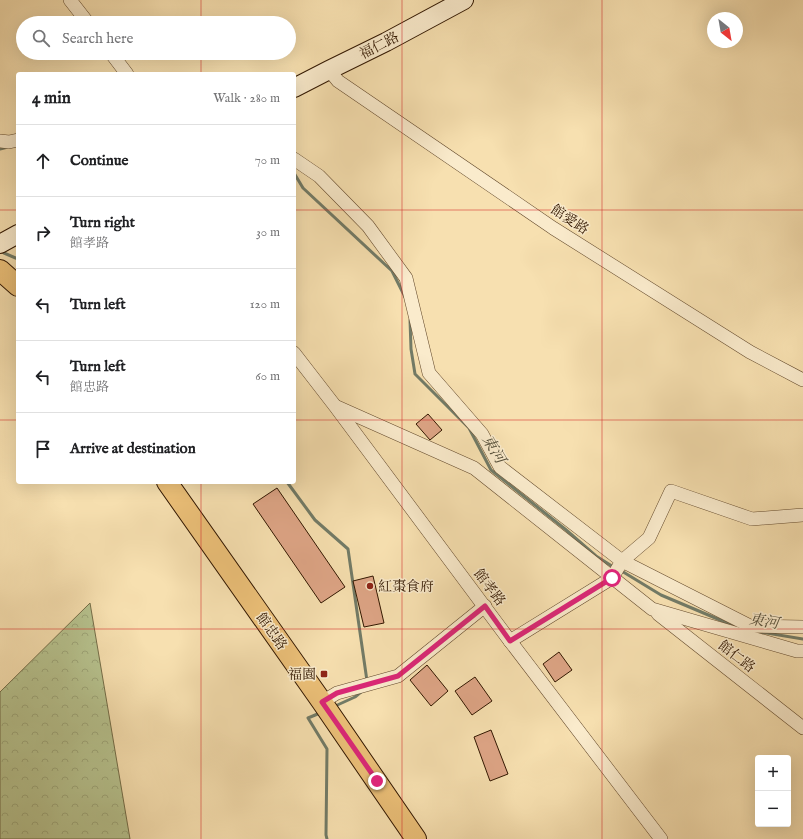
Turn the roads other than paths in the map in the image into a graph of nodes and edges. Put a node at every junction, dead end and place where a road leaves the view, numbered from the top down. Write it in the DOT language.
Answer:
graph roads {
  1 [pos="70,0"];
  2 [pos="464,0"];
  3 [pos="83,16"];
  4 [pos="116,60"];
  5 [pos="329,70"];
  6 [pos="125,72"];
  7 [pos="296,87"];
  8 [pos="16,140"];
  9 [pos="0,141"];
  10 [pos="296,160"];
  11 [pos="16,235"];
  12 [pos="0,244"];
  13 [pos="0,270"];
  14 [pos="16,284"];
  15 [pos="299,366"];
  16 [pos="803,380"];
  17 [pos="335,406"];
  18 [pos="168,484"];
  19 [pos="803,515"];
  20 [pos="622,562"];
  21 [pos="612,578"];
  22 [pos="485,606"];
  23 [pos="652,609"];
  24 [pos="803,627"];
  25 [pos="510,641"];
  26 [pos="803,651"];
  27 [pos="322,702"];
  28 [pos="803,728"];
  29 [pos="416,839"];
  30 [pos="661,839"];
  1 -- 3 [label="street"];
  2 -- 5 [label="street, 福仁路"];
  4 -- 6 [label="street"];
  5 -- 7 [label="street, 福仁路"];
  5 -- 16 [label="street, 館愛路"];
  8 -- 9 [label="street"];
  10 -- 20 [label="street"];
  11 -- 12 [label="street"];
  13 -- 14 [label="main road"];
  15 -- 17 [label="street, 館孝路"];
  17 -- 21 [label="street, 館仁路"];
  17 -- 22 [label="street, 館孝路"];
  18 -- 27 [label="main road, 館忠路"];
  19 -- 20 [label="street"];
  20 -- 21 [label="street"];
  20 -- 24 [label="street"];
  21 -- 23 [label="street, 館仁路"];
  21 -- 25 [label="street"];
  22 -- 25 [label="street, 館孝路"];
  22 -- 27 [label="street"];
  23 -- 26 [label="street"];
  23 -- 28 [label="street, 館仁路"];
  25 -- 30 [label="street, 館孝路"];
  27 -- 29 [label="main road, 館忠路"];
}
